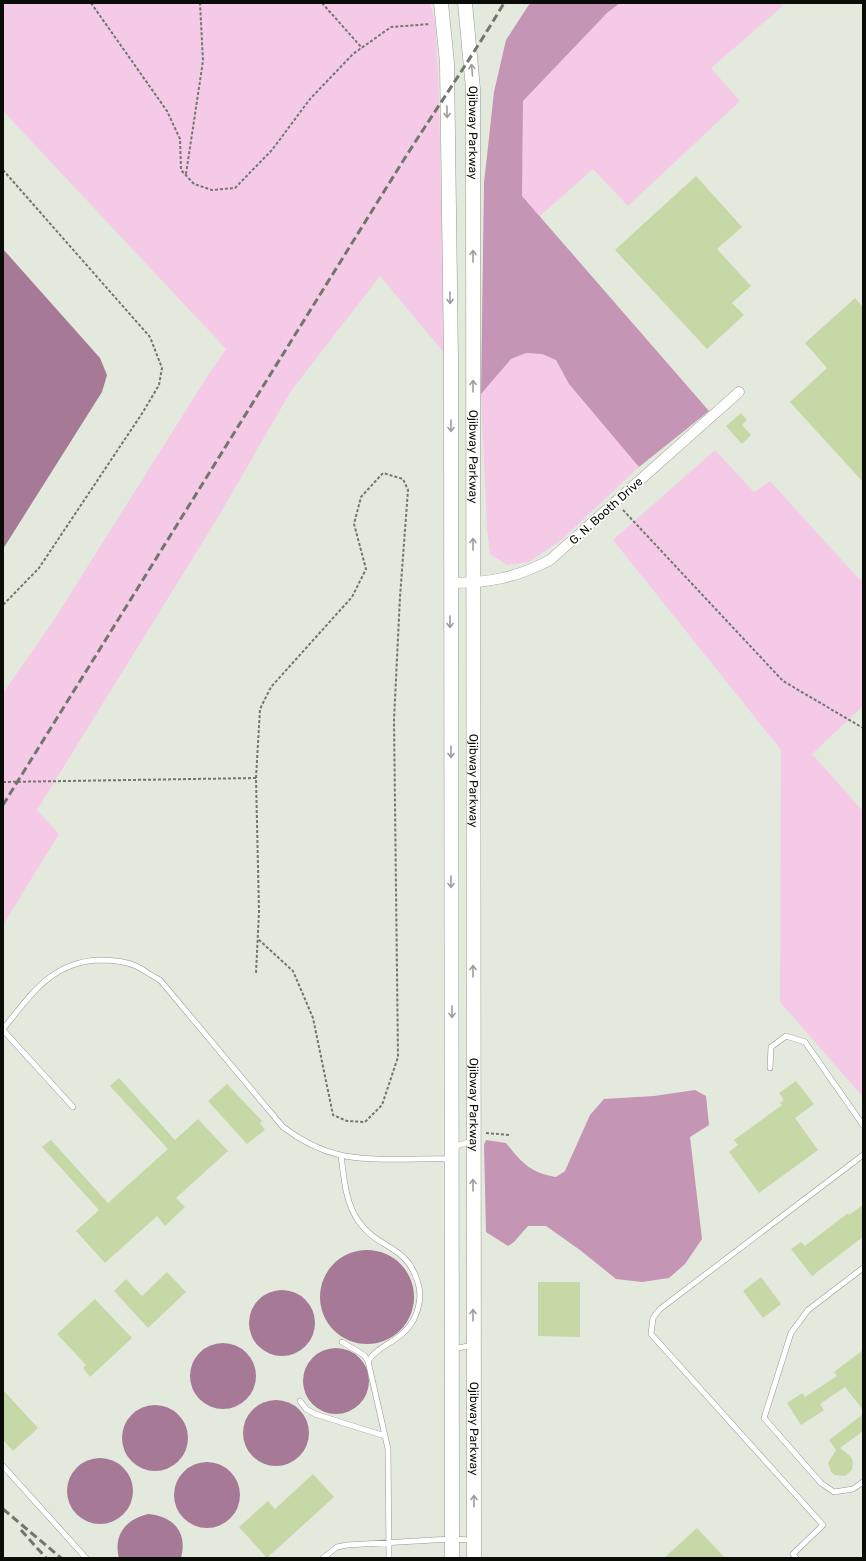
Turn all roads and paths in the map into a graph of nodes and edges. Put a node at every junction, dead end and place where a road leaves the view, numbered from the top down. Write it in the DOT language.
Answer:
graph roads {
  1 [pos="91,3"];
  2 [pos="200,3"];
  3 [pos="322,3"];
  4 [pos="440,3"];
  5 [pos="465,3"];
  6 [pos="444,24"];
  7 [pos="362,48"];
  8 [pos="3,170"];
  9 [pos="186,175"];
  10 [pos="739,392"];
  11 [pos="616,502"];
  12 [pos="450,583"];
  13 [pos="473,583"];
  14 [pos="3,605"];
  15 [pos="863,728"];
  16 [pos="256,778"];
  17 [pos="3,782"];
  18 [pos="258,939"];
  19 [pos="256,973"];
  20 [pos="3,1030"];
  21 [pos="770,1068"];
  22 [pos="73,1107"];
  23 [pos="863,1125"];
  24 [pos="473,1136"];
  25 [pos="509,1136"];
  26 [pos="452,1153"];
  27 [pos="341,1155"];
  28 [pos="863,1155"];
  29 [pos="863,1268"];
  30 [pos="342,1342"];
  31 [pos="474,1345"];
  32 [pos="451,1350"];
  33 [pos="368,1361"];
  34 [pos="300,1401"];
  35 [pos="386,1436"];
  36 [pos="3,1466"];
  37 [pos="863,1482"];
  38 [pos="451,1539"];
  39 [pos="474,1540"];
  40 [pos="389,1542"];
  41 [pos="86,1558"];
  42 [pos="323,1558"];
  43 [pos="389,1558"];
  44 [pos="452,1558"];
  45 [pos="474,1558"];
  46 [pos="796,1558"];
  1 -- 9 [label="path"];
  2 -- 9 [label="path"];
  3 -- 7 [label="path"];
  4 -- 6 [label="main road, Ojibway Parkway"];
  13 -- 5 [label="main road, Ojibway Parkway, one-way"];
  6 -- 7 [label="path"];
  6 -- 12 [label="main road, Ojibway Parkway, one-way"];
  7 -- 9 [label="path"];
  8 -- 14 [label="path"];
  10 -- 11 [label="street, G. N. Booth Drive"];
  11 -- 13 [label="street, G. N. Booth Drive"];
  11 -- 15 [label="path"];
  12 -- 13 [label="street, G. N. Booth Drive"];
  12 -- 26 [label="main road, Ojibway Parkway, one-way"];
  24 -- 13 [label="main road, Ojibway Parkway, one-way"];
  16 -- 17 [label="path"];
  16 -- 18 [label="path"];
  16 -- 18 [label="path"];
  18 -- 19 [label="path"];
  20 -- 22 [label="lane"];
  20 -- 27 [label="lane"];
  21 -- 23 [label="lane"];
  24 -- 25 [label="path"];
  24 -- 26 [label="lane"];
  31 -- 24 [label="main road, Ojibway Parkway, one-way"];
  26 -- 27 [label="lane"];
  26 -- 32 [label="main road, Ojibway Parkway"];
  27 -- 33 [label="lane"];
  28 -- 46 [label="lane"];
  29 -- 37 [label="lane"];
  30 -- 33 [label="lane"];
  31 -- 32 [label="lane"];
  39 -- 31 [label="main road, Ojibway Parkway, one-way"];
  32 -- 38 [label="main road, Ojibway Parkway"];
  33 -- 35 [label="lane"];
  34 -- 35 [label="lane"];
  35 -- 40 [label="lane"];
  36 -- 41 [label="lane"];
  38 -- 39 [label="lane"];
  38 -- 40 [label="lane"];
  38 -- 44 [label="main road, Ojibway Parkway"];
  39 -- 45 [label="main road, Ojibway Parkway"];
  40 -- 42 [label="lane"];
  40 -- 43 [label="lane"];
}
